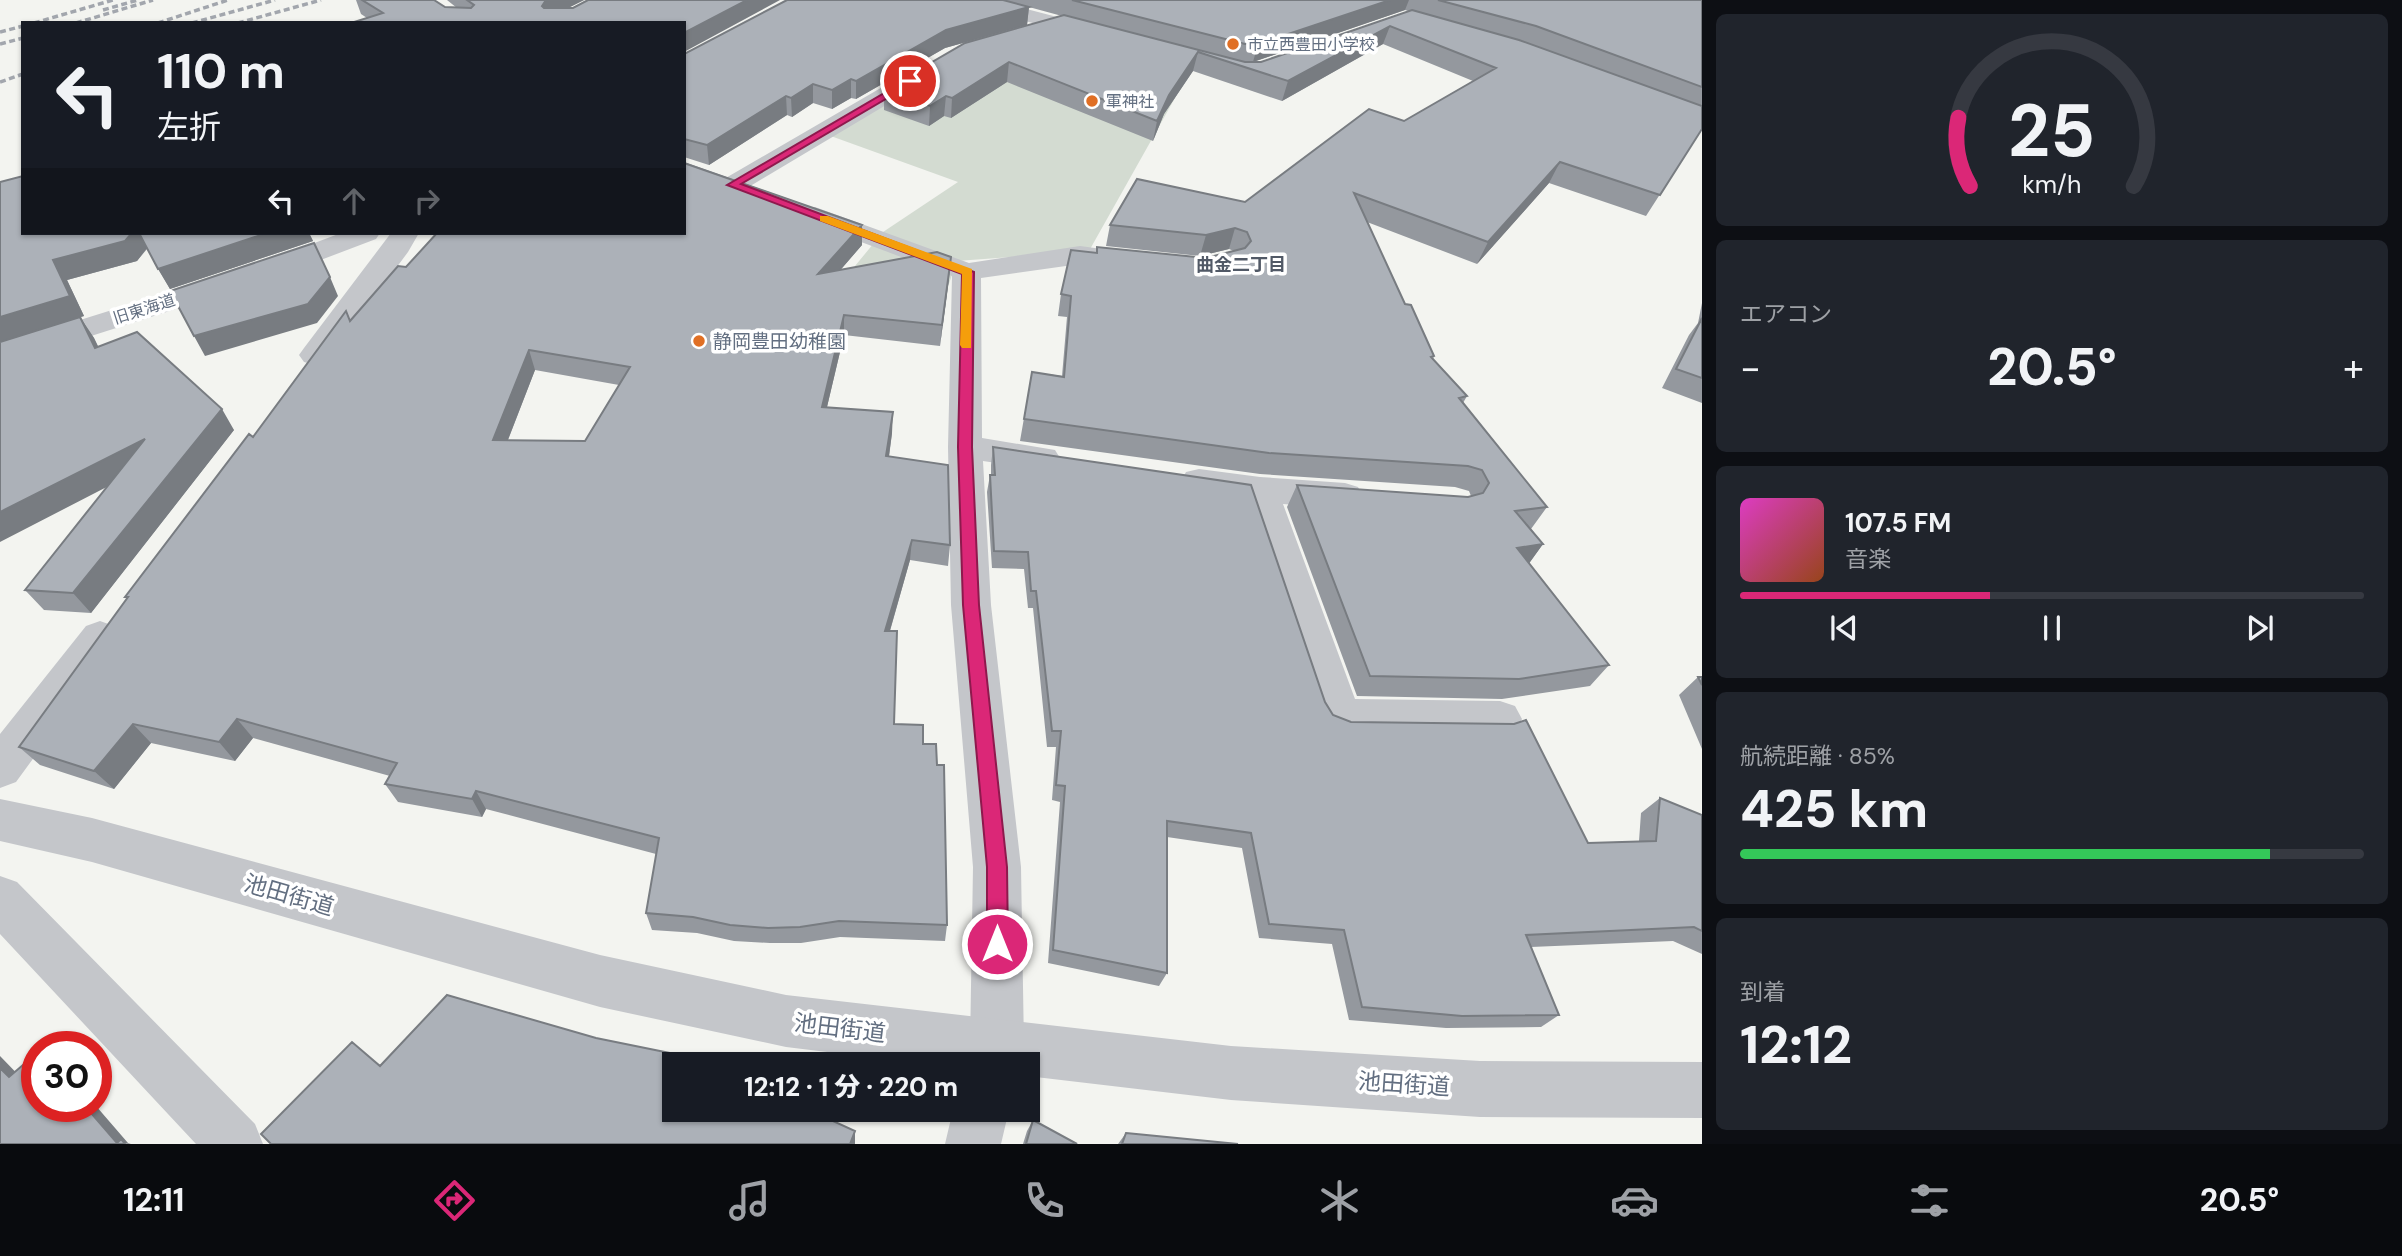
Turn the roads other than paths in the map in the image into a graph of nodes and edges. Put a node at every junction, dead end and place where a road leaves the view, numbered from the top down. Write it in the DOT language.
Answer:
graph roads {
  1 [pos="969,0"];
  2 [pos="1060,24"];
  3 [pos="1020,36"];
  4 [pos="1111,38"];
  5 [pos="954,55"];
  6 [pos="361,235"];
  7 [pos="404,235"];
  8 [pos="1146,262"];
  9 [pos="968,272"];
  10 [pos="0,355"];
  11 [pos="296,379"];
  12 [pos="965,447"];
  13 [pos="1072,463"];
  14 [pos="1166,476"];
  15 [pos="1260,490"];
  16 [pos="1385,498"];
  17 [pos="118,613"];
  18 [pos="1500,719"];
  19 [pos="0,768"];
  20 [pos="0,820"];
  21 [pos="0,899"];
  22 [pos="971,1052"];
  23 [pos="995,1052"];
  24 [pos="1040,1059"];
  25 [pos="1702,1090"];
  26 [pos="978,1122"];
  27 [pos="235,1144"];
  28 [pos="973,1144"];
  1 -- 2 [label="street"];
  2 -- 3 [label="street"];
  2 -- 4 [label="street"];
  5 -- 9 [label="street"];
  6 -- 10 [label="street, 旧東海道"];
  7 -- 11 [label="street"];
  8 -- 9 [label="street"];
  9 -- 12 [label="street"];
  12 -- 13 [label="street"];
  12 -- 23 [label="street"];
  14 -- 15 [label="street"];
  15 -- 16 [label="street"];
  15 -- 18 [label="street"];
  17 -- 19 [label="street"];
  20 -- 22 [label="street, 池田街道"];
  21 -- 27 [label="street"];
  24 -- 25 [label="street, 池田街道"];
  26 -- 28 [label="street"];
}
